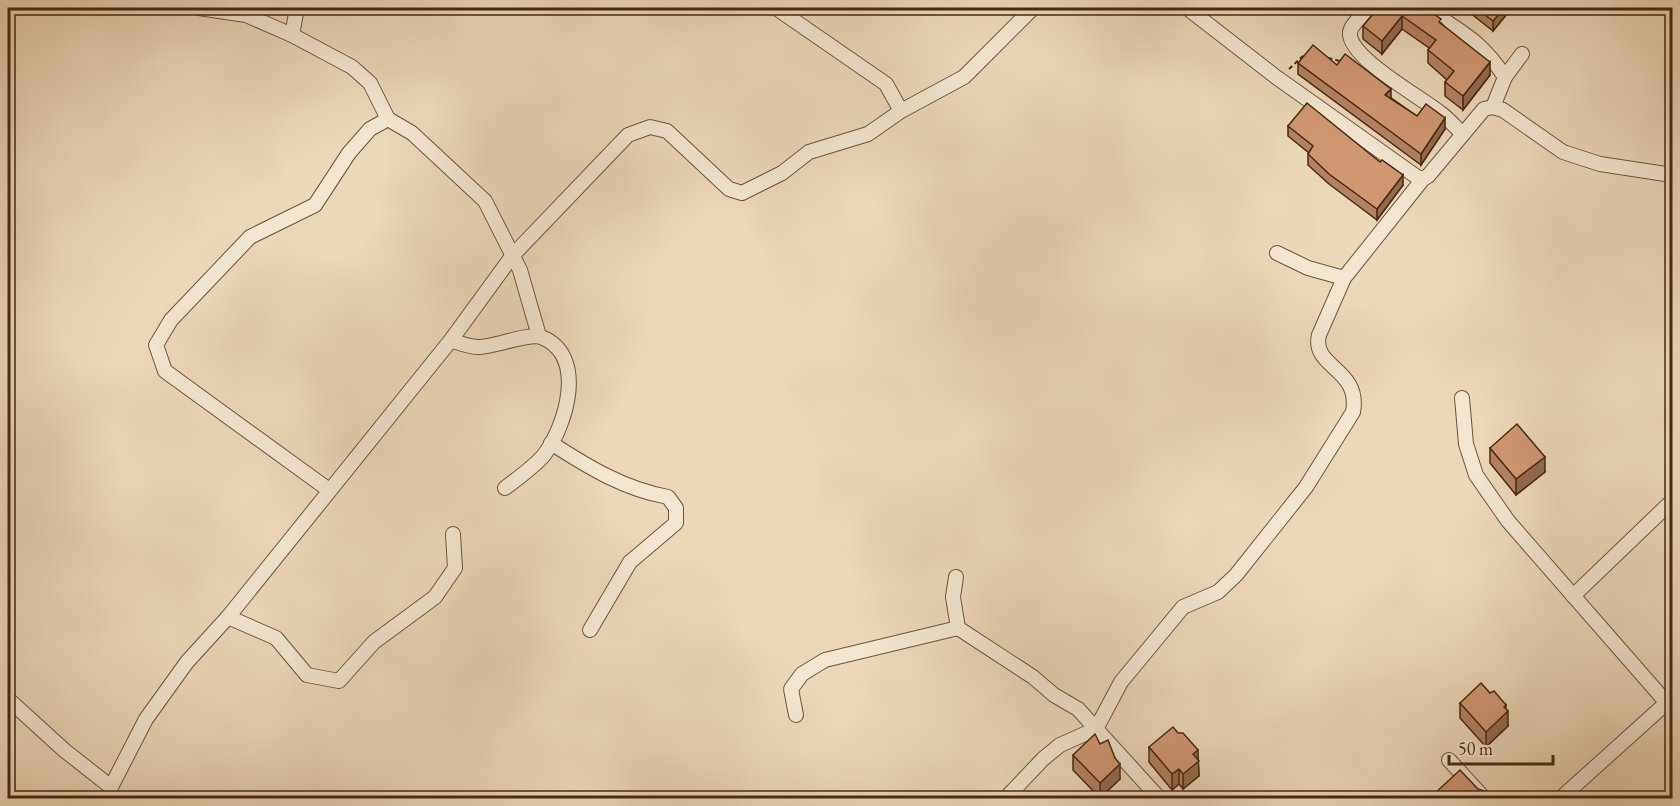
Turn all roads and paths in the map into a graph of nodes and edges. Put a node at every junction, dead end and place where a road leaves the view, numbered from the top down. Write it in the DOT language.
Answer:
graph roads {
  1 [pos="199,8"];
  2 [pos="291,8"];
  3 [pos="297,8"];
  4 [pos="776,8"];
  5 [pos="1033,8"];
  6 [pos="1187,8"];
  7 [pos="1372,8"];
  8 [pos="1426,8"];
  9 [pos="292,35"];
  10 [pos="1309,51"];
  11 [pos="1522,54"];
  12 [pos="1324,57"];
  13 [pos="1367,62"];
  14 [pos="1276,77"];
  15 [pos="1505,77"];
  16 [pos="1493,107"];
  17 [pos="901,111"];
  18 [pos="388,119"];
  19 [pos="1463,134"];
  20 [pos="1672,175"];
  21 [pos="1423,179"];
  22 [pos="1277,253"];
  23 [pos="513,255"];
  24 [pos="1344,278"];
  25 [pos="539,336"];
  26 [pos="451,340"];
  27 [pos="1462,399"];
  28 [pos="551,443"];
  29 [pos="505,488"];
  30 [pos="329,490"];
  31 [pos="1672,501"];
  32 [pos="453,534"];
  33 [pos="956,577"];
  34 [pos="1573,596"];
  35 [pos="228,617"];
  36 [pos="958,628"];
  37 [pos="590,630"];
  38 [pos="8,699"];
  39 [pos="1669,700"];
  40 [pos="796,715"];
  41 [pos="1096,729"];
  42 [pos="1449,760"];
  43 [pos="654,791"];
  44 [pos="648,798"];
  45 [pos="1006,798"];
  46 [pos="1159,798"];
  47 [pos="1484,798"];
  48 [pos="1561,798"];
  1 -- 9 [label="street"];
  2 -- 9 [label="street"];
  3 -- 9 [label="street"];
  4 -- 17 [label="street"];
  5 -- 17 [label="street"];
  6 -- 14 [label="street"];
  7 -- 13 [label="street"];
  8 -- 15 [label="street"];
  9 -- 18 [label="street"];
  10 -- 14 [label="path"];
  11 -- 15 [label="street"];
  12 -- 13 [label="path"];
  13 -- 19 [label="street"];
  14 -- 21 [label="street"];
  15 -- 16 [label="street"];
  16 -- 19 [label="street"];
  16 -- 20 [label="street"];
  17 -- 23 [label="street"];
  18 -- 23 [label="street"];
  18 -- 30 [label="street"];
  19 -- 21 [label="street"];
  21 -- 24 [label="street"];
  22 -- 24 [label="street"];
  23 -- 25 [label="street"];
  23 -- 26 [label="street"];
  24 -- 41 [label="street"];
  25 -- 26 [label="street"];
  25 -- 28 [label="street"];
  26 -- 30 [label="street"];
  27 -- 34 [label="street"];
  28 -- 29 [label="street"];
  28 -- 37 [label="street"];
  30 -- 35 [label="street"];
  31 -- 34 [label="street"];
  32 -- 35 [label="street"];
  33 -- 36 [label="street"];
  34 -- 39 [label="street"];
  35 -- 38 [label="street"];
  36 -- 40 [label="street"];
  36 -- 41 [label="street"];
  39 -- 48 [label="street"];
  41 -- 45 [label="street"];
  41 -- 46 [label="street"];
  42 -- 47 [label="street"];
  43 -- 44 [label="path"];
}
